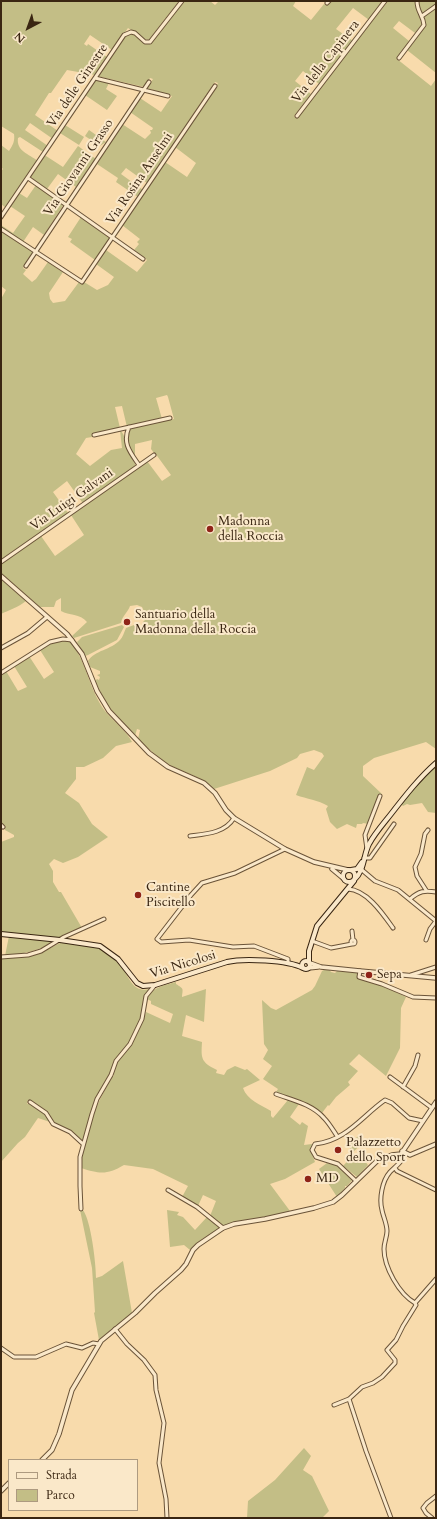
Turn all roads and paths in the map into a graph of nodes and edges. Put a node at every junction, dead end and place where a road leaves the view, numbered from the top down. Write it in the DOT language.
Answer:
graph roads {
  1 [pos="182,1"];
  2 [pos="385,1"];
  3 [pos="417,1"];
  4 [pos="436,6"];
  5 [pos="422,16"];
  6 [pos="399,58"];
  7 [pos="95,78"];
  8 [pos="149,82"];
  9 [pos="215,86"];
  10 [pos="144,89"];
  11 [pos="168,96"];
  12 [pos="297,116"];
  13 [pos="28,178"];
  14 [pos="66,205"];
  15 [pos="1,217"];
  16 [pos="1,229"];
  17 [pos="113,237"];
  18 [pos="35,252"];
  19 [pos="143,259"];
  20 [pos="26,266"];
  21 [pos="170,418"];
  22 [pos="129,427"];
  23 [pos="121,429"];
  24 [pos="94,435"];
  25 [pos="126,436"];
  26 [pos="154,455"];
  27 [pos="139,465"];
  28 [pos="1,562"];
  29 [pos="1,576"];
  30 [pos="47,617"];
  31 [pos="72,640"];
  32 [pos="1,648"];
  33 [pos="1,673"];
  34 [pos="436,763"];
  35 [pos="380,796"];
  36 [pos="234,818"];
  37 [pos="394,824"];
  38 [pos="428,830"];
  39 [pos="190,836"];
  40 [pos="285,849"];
  41 [pos="367,849"];
  42 [pos="364,858"];
  43 [pos="327,866"];
  44 [pos="349,870"];
  45 [pos="360,870"];
  46 [pos="345,880"];
  47 [pos="354,881"];
  48 [pos="347,889"];
  49 [pos="426,890"];
  50 [pos="343,892"];
  51 [pos="357,892"];
  52 [pos="436,892"];
  53 [pos="410,899"];
  54 [pos="104,919"];
  55 [pos="436,921"];
  56 [pos="393,928"];
  57 [pos="352,931"];
  58 [pos="1,934"];
  59 [pos="60,940"];
  60 [pos="426,940"];
  61 [pos="312,941"];
  62 [pos="309,951"];
  63 [pos="1,957"];
  64 [pos="303,962"];
  65 [pos="290,964"];
  66 [pos="308,966"];
  67 [pos="436,967"];
  68 [pos="432,969"];
  69 [pos="360,971"];
  70 [pos="425,971"];
  71 [pos="410,976"];
  72 [pos="424,977"];
  73 [pos="434,978"];
  74 [pos="155,985"];
  75 [pos="436,998"];
  76 [pos="418,1055"];
  77 [pos="390,1077"];
  78 [pos="403,1087"];
  79 [pos="276,1094"];
  80 [pos="30,1102"];
  81 [pos="434,1105"];
  82 [pos="423,1121"];
  83 [pos="337,1136"];
  84 [pos="83,1144"];
  85 [pos="436,1144"];
  86 [pos="402,1153"];
  87 [pos="395,1168"];
  88 [pos="356,1181"];
  89 [pos="168,1190"];
  90 [pos="436,1190"];
  91 [pos="81,1209"];
  92 [pos="223,1228"];
  93 [pos="436,1279"];
  94 [pos="415,1302"];
  95 [pos="115,1329"];
  96 [pos="99,1344"];
  97 [pos="1,1348"];
  98 [pos="349,1399"];
  99 [pos="334,1405"];
  100 [pos="43,1459"];
  101 [pos="8,1484"];
  102 [pos="1,1492"];
  103 [pos="436,1496"];
  104 [pos="167,1518"];
  105 [pos="391,1518"];
  106 [pos="432,1518"];
  1 -- 7 [label="street, Via delle Ginestre"];
  2 -- 12 [label="street, Via della Capinera"];
  3 -- 5 [label="street"];
  4 -- 5 [label="street"];
  5 -- 6 [label="street"];
  7 -- 10 [label="street"];
  7 -- 13 [label="street, Via delle Ginestre"];
  8 -- 10 [label="street, Via Giovanni Grasso"];
  9 -- 17 [label="street, Via Rosina Anselmi"];
  10 -- 11 [label="street"];
  10 -- 14 [label="street, Via Giovanni Grasso"];
  13 -- 14 [label="street"];
  13 -- 15 [label="street, Via delle Ginestre"];
  14 -- 17 [label="street"];
  14 -- 18 [label="street, Via Giovanni Grasso"];
  16 -- 18 [label="street"];
  17 -- 18 [label="street, Via Rosina Anselmi"];
  17 -- 19 [label="street"];
  18 -- 20 [label="street, Via Giovanni Grasso"];
  21 -- 22 [label="street"];
  22 -- 23 [label="street"];
  22 -- 25 [label="street"];
  23 -- 24 [label="street"];
  23 -- 25 [label="street"];
  25 -- 27 [label="street"];
  26 -- 27 [label="street, Via Luigi Galvani"];
  27 -- 28 [label="street, Via Luigi Galvani"];
  29 -- 30 [label="street"];
  30 -- 31 [label="street"];
  30 -- 32 [label="street"];
  31 -- 33 [label="street"];
  31 -- 36 [label="street"];
  34 -- 41 [label="main road"];
  35 -- 41 [label="street"];
  36 -- 39 [label="street"];
  36 -- 40 [label="street"];
  37 -- 42 [label="street"];
  38 -- 49 [label="street"];
  40 -- 43 [label="street"];
  40 -- 65 [label="street"];
  41 -- 42 [label="main road"];
  42 -- 45 [label="main road"];
  43 -- 44 [label="street"];
  43 -- 46 [label="street"];
  44 -- 45 [label="main road"];
  44 -- 46 [label="main road"];
  44 -- 47 [label="main road"];
  45 -- 47 [label="main road"];
  45 -- 53 [label="street"];
  46 -- 47 [label="main road"];
  46 -- 50 [label="main road"];
  47 -- 48 [label="main road"];
  47 -- 51 [label="street"];
  48 -- 50 [label="main road"];
  48 -- 51 [label="street"];
  49 -- 52 [label="street"];
  49 -- 53 [label="street"];
  50 -- 61 [label="main road"];
  51 -- 56 [label="street"];
  53 -- 55 [label="street"];
  54 -- 59 [label="street"];
  55 -- 60 [label="street"];
  57 -- 61 [label="street"];
  58 -- 59 [label="main road, Via Nicolosi"];
  59 -- 63 [label="street"];
  59 -- 74 [label="main road, Via Nicolosi"];
  61 -- 62 [label="main road"];
  62 -- 64 [label="main road"];
  62 -- 66 [label="main road"];
  64 -- 65 [label="main road"];
  64 -- 66 [label="main road"];
  65 -- 66 [label="main road"];
  65 -- 74 [label="main road, Via Nicolosi"];
  66 -- 69 [label="street"];
  67 -- 68 [label="street"];
  68 -- 70 [label="street"];
  68 -- 73 [label="street"];
  69 -- 71 [label="street"];
  69 -- 75 [label="street"];
  70 -- 71 [label="street"];
  70 -- 72 [label="street"];
  71 -- 72 [label="street"];
  72 -- 73 [label="street"];
  74 -- 84 [label="street"];
  76 -- 78 [label="street"];
  77 -- 78 [label="street"];
  78 -- 81 [label="street"];
  79 -- 83 [label="street"];
  80 -- 84 [label="street"];
  81 -- 82 [label="street"];
  82 -- 83 [label="street"];
  82 -- 86 [label="street"];
  83 -- 88 [label="street"];
  84 -- 91 [label="street"];
  85 -- 86 [label="street"];
  86 -- 87 [label="street"];
  86 -- 88 [label="street"];
  87 -- 90 [label="street"];
  87 -- 94 [label="street"];
  88 -- 92 [label="street"];
  89 -- 92 [label="street"];
  92 -- 95 [label="street"];
  93 -- 94 [label="street"];
  94 -- 98 [label="street"];
  95 -- 96 [label="street"];
  95 -- 104 [label="street"];
  96 -- 97 [label="street"];
  96 -- 100 [label="street"];
  98 -- 99 [label="street"];
  98 -- 105 [label="street"];
  101 -- 102 [label="street"];
  103 -- 106 [label="street"];
}
